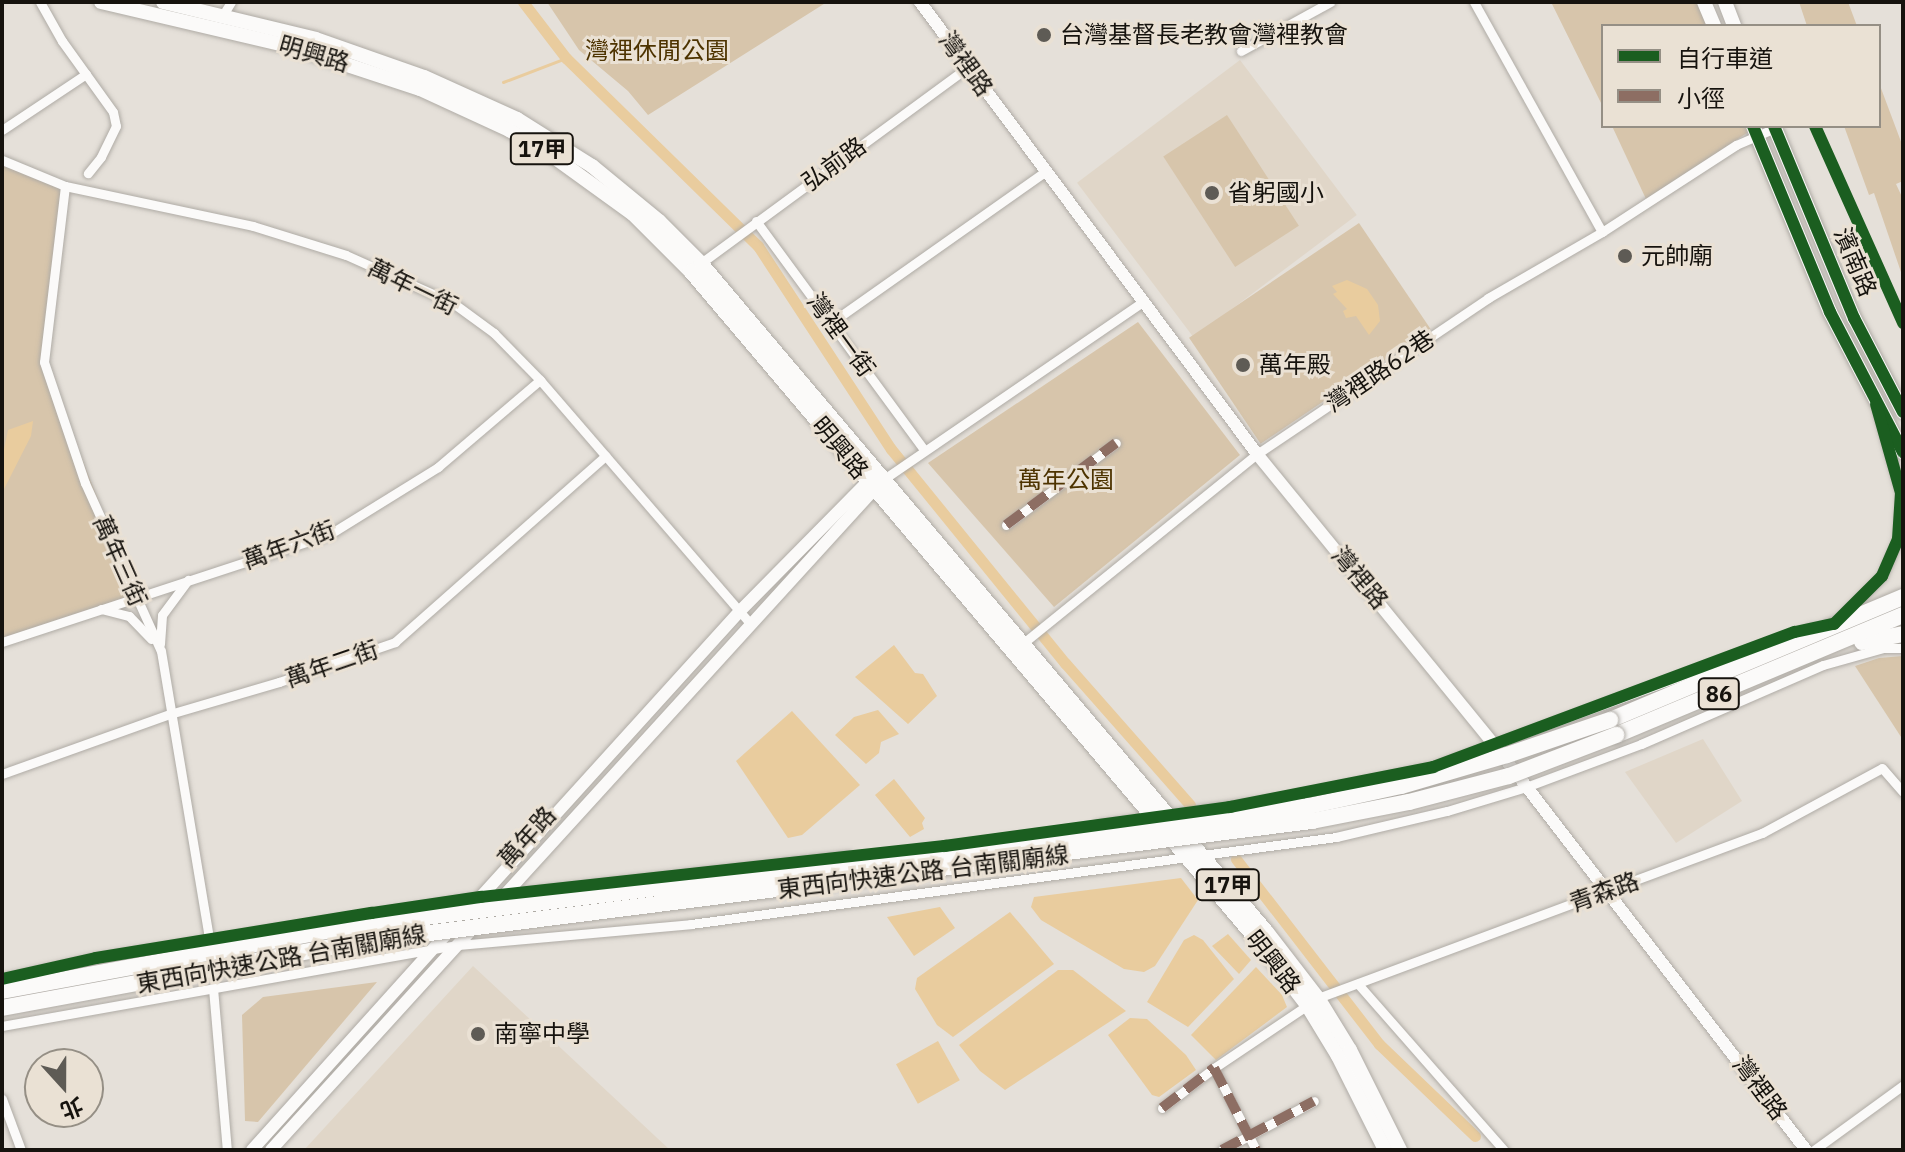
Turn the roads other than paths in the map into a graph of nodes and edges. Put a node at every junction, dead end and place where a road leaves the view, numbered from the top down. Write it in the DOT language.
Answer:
graph roads {
  1 [pos="40,2"];
  2 [pos="101,2"];
  3 [pos="163,2"];
  4 [pos="231,2"];
  5 [pos="920,2"];
  6 [pos="1330,2"];
  7 [pos="1474,2"];
  8 [pos="1704,2"];
  9 [pos="1725,2"];
  10 [pos="219,22"];
  11 [pos="1713,24"];
  12 [pos="1733,24"];
  13 [pos="1241,51"];
  14 [pos="968,67"];
  15 [pos="86,74"];
  16 [pos="1775,128"];
  17 [pos="2,130"];
  18 [pos="1755,130"];
  19 [pos="2,160"];
  20 [pos="1045,172"];
  21 [pos="88,173"];
  22 [pos="65,186"];
  23 [pos="755,221"];
  24 [pos="1602,232"];
  25 [pos="701,263"];
  26 [pos="1141,303"];
  27 [pos="832,322"];
  28 [pos="540,380"];
  29 [pos="1876,404"];
  30 [pos="1903,412"];
  31 [pos="1116,443"];
  32 [pos="921,452"];
  33 [pos="1903,452"];
  34 [pos="1257,454"];
  35 [pos="605,456"];
  36 [pos="876,483"];
  37 [pos="1006,525"];
  38 [pos="188,580"];
  39 [pos="136,596"];
  40 [pos="1903,597"];
  41 [pos="98,609"];
  42 [pos="740,611"];
  43 [pos="1903,615"];
  44 [pos="750,623"];
  45 [pos="1834,624"];
  46 [pos="1903,634"];
  47 [pos="2,642"];
  48 [pos="1023,643"];
  49 [pos="1903,648"];
  50 [pos="161,651"];
  51 [pos="1821,652"];
  52 [pos="170,714"];
  53 [pos="1613,727"];
  54 [pos="1496,747"];
  55 [pos="2,774"];
  56 [pos="1526,787"];
  57 [pos="1903,792"];
  58 [pos="1160,816"];
  59 [pos="1204,857"];
  60 [pos="1188,859"];
  61 [pos="1608,890"];
  62 [pos="505,894"];
  63 [pos="481,897"];
  64 [pos="209,939"];
  65 [pos="457,945"];
  66 [pos="431,951"];
  67 [pos="2,979"];
  68 [pos="1357,984"];
  69 [pos="213,988"];
  70 [pos="2,991"];
  71 [pos="1314,1000"];
  72 [pos="2,1008"];
  73 [pos="2,1026"];
  74 [pos="1214,1068"];
  75 [pos="1903,1085"];
  76 [pos="2,1099"];
  77 [pos="1314,1101"];
  78 [pos="1162,1108"];
  79 [pos="1248,1135"];
  80 [pos="21,1150"];
  81 [pos="227,1150"];
  82 [pos="252,1150"];
  83 [pos="271,1150"];
  84 [pos="1222,1150"];
  85 [pos="1256,1150"];
  86 [pos="1385,1150"];
  87 [pos="1400,1150"];
  88 [pos="1504,1150"];
  89 [pos="1806,1150"];
  90 [pos="1814,1150"];
  1 -- 15 [label="street"];
  2 -- 10 [label="main road, 明興路 / 17甲"];
  3 -- 10 [label="main road, 明興路 / 17甲"];
  4 -- 10 [label="street"];
  5 -- 14 [label="street, 灣裡路"];
  6 -- 13 [label="street"];
  7 -- 24 [label="street"];
  8 -- 11 [label="main road"];
  9 -- 12 [label="main road"];
  10 -- 25 [label="main road, 明興路 / 17甲"];
  10 -- 36 [label="main road, 明興路 / 17甲"];
  14 -- 20 [label="street, 灣裡路"];
  14 -- 23 [label="street, 弘前路"];
  15 -- 17 [label="street"];
  15 -- 21 [label="street"];
  16 -- 30 [label="main road, 濱南路"];
  18 -- 24 [label="street, 灣裡路62巷"];
  18 -- 29 [label="main road, 濱南路"];
  19 -- 22 [label="street, 萬年一街"];
  20 -- 26 [label="street, 灣裡路"];
  20 -- 27 [label="street"];
  22 -- 28 [label="street, 萬年一街"];
  22 -- 39 [label="street, 萬年三街"];
  23 -- 25 [label="street, 弘前路"];
  23 -- 27 [label="street, 灣裡一街"];
  24 -- 34 [label="street, 灣裡路62巷"];
  25 -- 36 [label="main road, 明興路 / 17甲"];
  26 -- 32 [label="street"];
  26 -- 34 [label="street, 灣裡路"];
  27 -- 32 [label="street, 灣裡一街"];
  28 -- 35 [label="street, 萬年一街"];
  28 -- 38 [label="street, 萬年六街"];
  29 -- 33 [label="main road, 濱南路"];
  29 -- 45 [label="street"];
  31 -- 37 [label="street"];
  32 -- 36 [label="street"];
  34 -- 48 [label="street, 灣裡路62巷"];
  34 -- 54 [label="street, 灣裡路"];
  35 -- 42 [label="street, 萬年一街"];
  35 -- 52 [label="street, 萬年二街"];
  36 -- 42 [label="street, 萬年路"];
  36 -- 44 [label="street, 萬年路"];
  36 -- 48 [label="main road, 明興路 / 17甲"];
  38 -- 39 [label="street, 萬年六街"];
  38 -- 50 [label="street"];
  39 -- 41 [label="street, 萬年六街"];
  39 -- 50 [label="street, 萬年三街"];
  40 -- 45 [label="highway, 東西向快速公路 台南關廟線"];
  41 -- 47 [label="street, 萬年六街"];
  41 -- 50 [label="street"];
  42 -- 44 [label="street, 萬年一街"];
  42 -- 63 [label="street, 萬年路"];
  43 -- 51 [label="highway"];
  44 -- 62 [label="street, 萬年路"];
  45 -- 53 [label="highway, 東西向快速公路 台南關廟線 / 86"];
  45 -- 54 [label="street"];
  46 -- 51 [label="highway"];
  48 -- 58 [label="main road, 明興路 / 17甲"];
  49 -- 56 [label="street"];
  50 -- 52 [label="street, 萬年三街"];
  51 -- 53 [label="highway, 東西向快速公路 台南關廟線 / 86"];
  52 -- 55 [label="street, 萬年二街"];
  52 -- 64 [label="street, 萬年三街"];
  53 -- 70 [label="highway, 東西向快速公路 台南關廟線 / 86, bridge"];
  53 -- 72 [label="highway, 東西向快速公路 台南關廟線 / 86, bridge"];
  54 -- 56 [label="street, 灣裡路"];
  54 -- 58 [label="street"];
  56 -- 59 [label="street"];
  56 -- 61 [label="street, 灣裡路"];
  57 -- 61 [label="street, 青森路"];
  58 -- 59 [label="main road, 明興路 / 17甲"];
  58 -- 60 [label="main road, 明興路 / 17甲"];
  58 -- 62 [label="street"];
  59 -- 60 [label="street"];
  59 -- 71 [label="main road, 明興路 / 17甲"];
  60 -- 65 [label="street"];
  60 -- 71 [label="main road, 明興路 / 17甲"];
  61 -- 68 [label="street, 青森路"];
  61 -- 89 [label="street, 灣裡路"];
  62 -- 63 [label="street"];
  62 -- 65 [label="street, 萬年路"];
  63 -- 64 [label="street"];
  63 -- 66 [label="street, 萬年路"];
  64 -- 67 [label="street"];
  65 -- 66 [label="street"];
  65 -- 83 [label="street, 萬年路"];
  66 -- 69 [label="street"];
  66 -- 82 [label="street, 萬年路"];
  68 -- 71 [label="street, 青森路"];
  68 -- 88 [label="street"];
  69 -- 73 [label="street"];
  69 -- 81 [label="street"];
  71 -- 74 [label="street, 青森路"];
  71 -- 86 [label="main road, 明興路 / 17甲"];
  71 -- 87 [label="main road, 明興路 / 17甲"];
  74 -- 78 [label="street, 青森路"];
  74 -- 79 [label="street"];
  75 -- 90 [label="street"];
  76 -- 80 [label="street"];
  77 -- 79 [label="street"];
  79 -- 84 [label="street"];
  79 -- 85 [label="street"];
}
